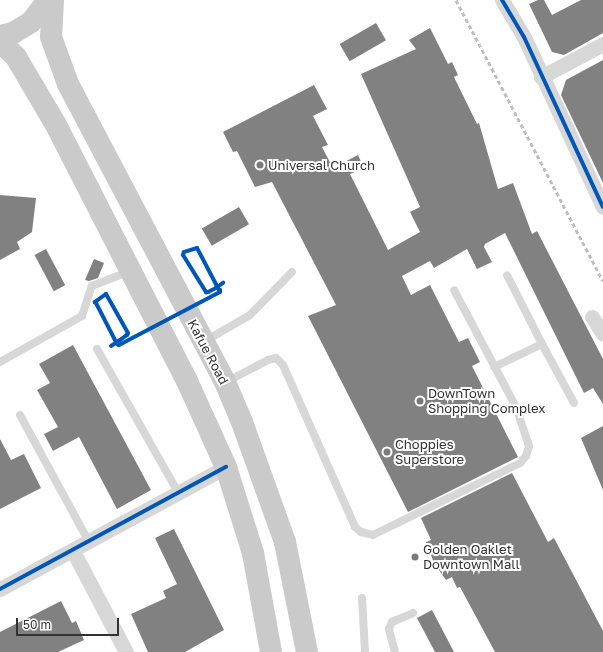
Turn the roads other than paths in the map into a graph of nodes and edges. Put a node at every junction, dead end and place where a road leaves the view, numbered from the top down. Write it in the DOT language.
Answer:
graph roads {
  1 [pos="48,0"];
  2 [pos="53,0"];
  3 [pos="507,2"];
  4 [pos="0,36"];
  5 [pos="0,42"];
  6 [pos="603,44"];
  7 [pos="541,77"];
  8 [pos="603,207"];
  9 [pos="131,271"];
  10 [pos="292,272"];
  11 [pos="507,275"];
  12 [pos="454,290"];
  13 [pos="592,316"];
  14 [pos="603,334"];
  15 [pos="203,342"];
  16 [pos="542,344"];
  17 [pos="97,349"];
  18 [pos="0,362"];
  19 [pos="494,367"];
  20 [pos="225,382"];
  21 [pos="574,403"];
  22 [pos="20,414"];
  23 [pos="226,467"];
  24 [pos="179,494"];
  25 [pos="89,542"];
  26 [pos="73,551"];
  27 [pos="0,589"];
  28 [pos="362,598"];
  29 [pos="413,613"];
  30 [pos="126,652"];
  31 [pos="271,652"];
  32 [pos="307,652"];
  33 [pos="364,652"];
  34 [pos="395,652"];
  1 -- 4 [label="main road"];
  2 -- 15 [label="main road, Kafue Road"];
  3 -- 7 [label="street"];
  5 -- 9 [label="main road"];
  6 -- 7 [label="street"];
  7 -- 8 [label="street"];
  9 -- 18 [label="lane"];
  9 -- 23 [label="main road"];
  10 -- 15 [label="lane"];
  11 -- 16 [label="lane"];
  12 -- 19 [label="lane"];
  13 -- 14 [label="street"];
  15 -- 20 [label="main road, Kafue Road"];
  16 -- 19 [label="lane"];
  16 -- 21 [label="lane"];
  17 -- 24 [label="lane"];
  19 -- 20 [label="lane"];
  20 -- 32 [label="main road, Kafue Road"];
  22 -- 25 [label="lane"];
  23 -- 24 [label="street"];
  23 -- 31 [label="main road"];
  24 -- 25 [label="street"];
  25 -- 26 [label="street"];
  26 -- 27 [label="street"];
  26 -- 30 [label="street"];
  28 -- 33 [label="lane"];
  29 -- 34 [label="lane"];
}
